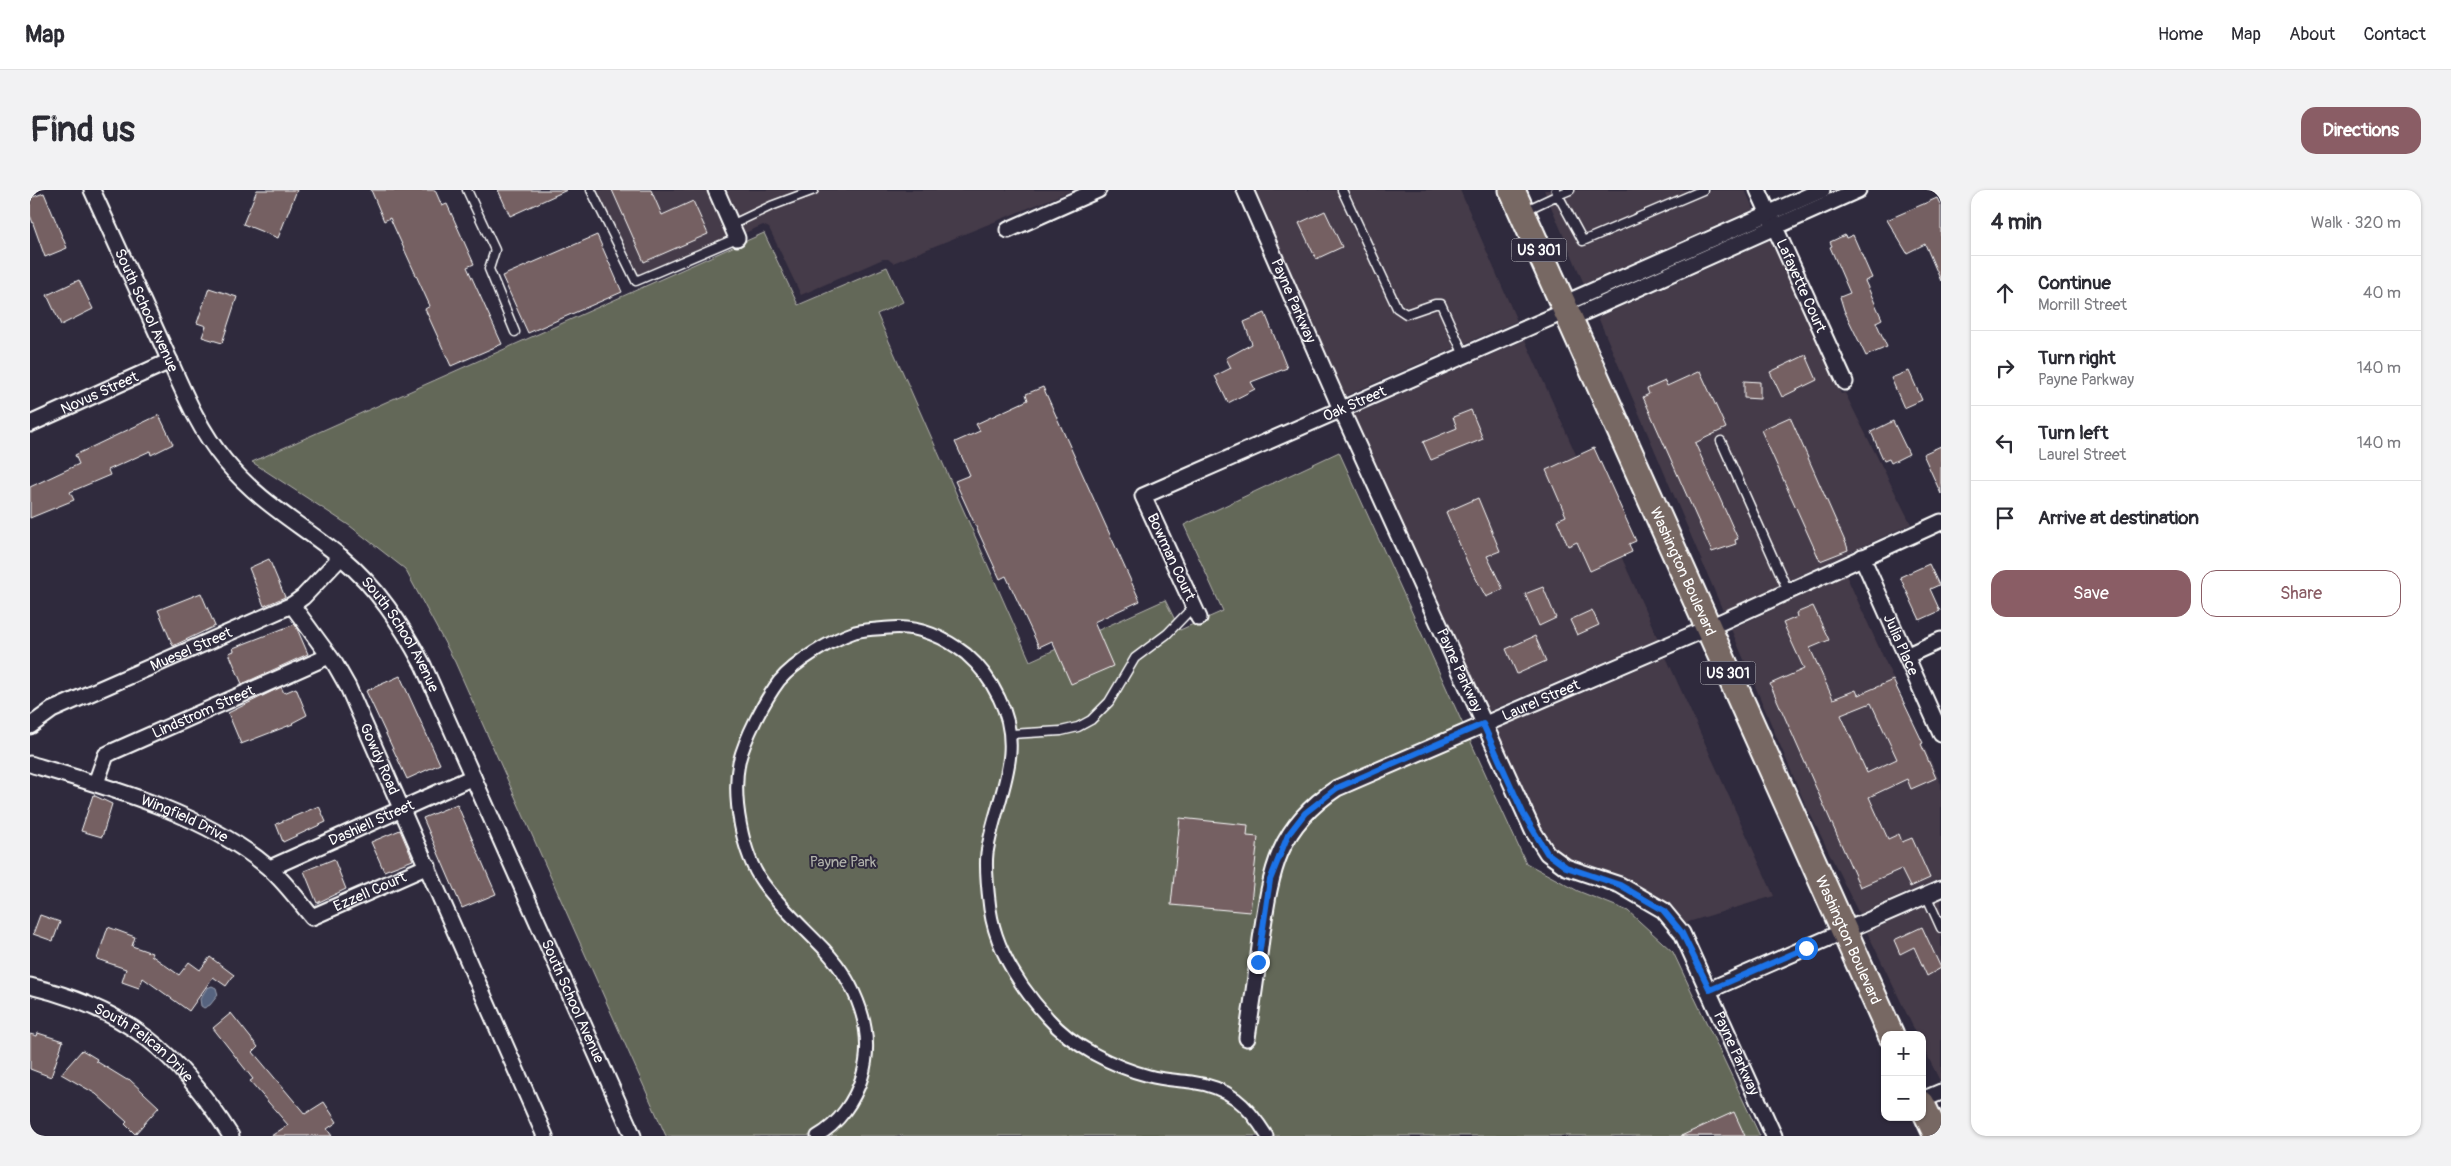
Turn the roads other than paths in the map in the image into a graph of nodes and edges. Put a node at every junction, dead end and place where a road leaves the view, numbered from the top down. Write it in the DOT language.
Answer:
graph roads {
  1 [pos="92,190"];
  2 [pos="467,190"];
  3 [pos="591,190"];
  4 [pos="716,190"];
  5 [pos="814,190"];
  6 [pos="1098,190"];
  7 [pos="1245,190"];
  8 [pos="1342,190"];
  9 [pos="1570,190"];
  10 [pos="1703,190"];
  11 [pos="1758,190"];
  12 [pos="1822,190"];
  13 [pos="1858,190"];
  14 [pos="1557,193"];
  15 [pos="1517,201"];
  16 [pos="1771,220"];
  17 [pos="1008,230"];
  18 [pos="734,231"];
  19 [pos="1566,311"];
  20 [pos="515,332"];
  21 [pos="1464,355"];
  22 [pos="170,361"];
  23 [pos="1845,382"];
  24 [pos="1340,409"];
  25 [pos="30,424"];
  26 [pos="1721,441"];
  27 [pos="1143,496"];
  28 [pos="1941,522"];
  29 [pos="341,557"];
  30 [pos="1862,557"];
  31 [pos="1788,591"];
  32 [pos="292,605"];
  33 [pos="1196,612"];
  34 [pos="1708,628"];
  35 [pos="1941,640"];
  36 [pos="329,656"];
  37 [pos="1906,656"];
  38 [pos="1483,724"];
  39 [pos="30,726"];
  40 [pos="1011,734"];
  41 [pos="1941,734"];
  42 [pos="30,764"];
  43 [pos="473,777"];
  44 [pos="96,783"];
  45 [pos="403,809"];
  46 [pos="428,866"];
  47 [pos="270,868"];
  48 [pos="1941,889"];
  49 [pos="1926,895"];
  50 [pos="312,916"];
  51 [pos="1941,928"];
  52 [pos="1845,931"];
  53 [pos="30,986"];
  54 [pos="1710,990"];
  55 [pos="1889,1031"];
  56 [pos="1247,1038"];
  57 [pos="1941,1092"];
  58 [pos="1926,1098"];
  59 [pos="1926,1114"];
  60 [pos="1935,1135"];
  61 [pos="231,1136"];
  62 [pos="545,1136"];
  63 [pos="633,1136"];
  64 [pos="817,1136"];
  65 [pos="1267,1136"];
  66 [pos="1774,1136"];
  1 -- 22 [label="street, South School Avenue"];
  2 -- 20 [label="lane"];
  3 -- 18 [label="lane"];
  4 -- 18 [label="street"];
  5 -- 18 [label="lane"];
  6 -- 17 [label="street"];
  7 -- 24 [label="street, Payne Parkway"];
  8 -- 21 [label="lane"];
  9 -- 14 [label="lane"];
  10 -- 14 [label="lane"];
  11 -- 16 [label="street, Lafayette Court"];
  12 -- 16 [label="street"];
  13 -- 16 [label="street"];
  14 -- 15 [label="lane"];
  15 -- 19 [label="main road, Washington Boulevard / US 301"];
  16 -- 19 [label="street, Oak Street"];
  16 -- 23 [label="street, Lafayette Court"];
  19 -- 21 [label="street, Oak Street"];
  19 -- 34 [label="main road, Washington Boulevard / US 301"];
  21 -- 24 [label="street, Oak Street"];
  22 -- 25 [label="street, Novus Street"];
  22 -- 29 [label="street, South School Avenue"];
  24 -- 27 [label="street, Oak Street"];
  24 -- 38 [label="street, Payne Parkway"];
  26 -- 31 [label="lane"];
  27 -- 33 [label="street, Bowman Court"];
  28 -- 30 [label="street, Laurel Street"];
  29 -- 32 [label="street, Muesel Street"];
  29 -- 43 [label="street, South School Avenue"];
  30 -- 31 [label="street, Laurel Street"];
  30 -- 37 [label="street, Julia Place"];
  31 -- 34 [label="street, Laurel Street"];
  32 -- 36 [label="street, Gowdy Road"];
  32 -- 39 [label="street, Muesel Street"];
  33 -- 40 [label="lane"];
  34 -- 38 [label="street, Laurel Street"];
  34 -- 52 [label="main road, Washington Boulevard / US 301"];
  35 -- 37 [label="street"];
  36 -- 44 [label="street, Lindstrom Street"];
  36 -- 45 [label="street, Gowdy Road"];
  37 -- 41 [label="street, Julia Place"];
  38 -- 54 [label="street, Payne Parkway"];
  38 -- 56 [label="street, Laurel Street"];
  40 -- 64 [label="street"];
  40 -- 65 [label="street"];
  42 -- 44 [label="street, Wingfield Drive"];
  43 -- 45 [label="street, Dashiell Street"];
  43 -- 63 [label="street, South School Avenue"];
  44 -- 47 [label="street, Wingfield Drive"];
  45 -- 46 [label="street, Gowdy Road"];
  45 -- 47 [label="street, Dashiell Street"];
  46 -- 50 [label="street, Ezzell Court"];
  46 -- 62 [label="street, Gowdy Road"];
  47 -- 50 [label="street, Wingfield Drive"];
  48 -- 49 [label="street"];
  49 -- 51 [label="lane"];
  49 -- 52 [label="street"];
  52 -- 54 [label="street"];
  52 -- 55 [label="main road, Washington Boulevard / US 301"];
  53 -- 61 [label="street, South Pelican Drive"];
  54 -- 66 [label="street, Payne Parkway"];
  57 -- 58 [label="street"];
  59 -- 60 [label="main road"];
}
